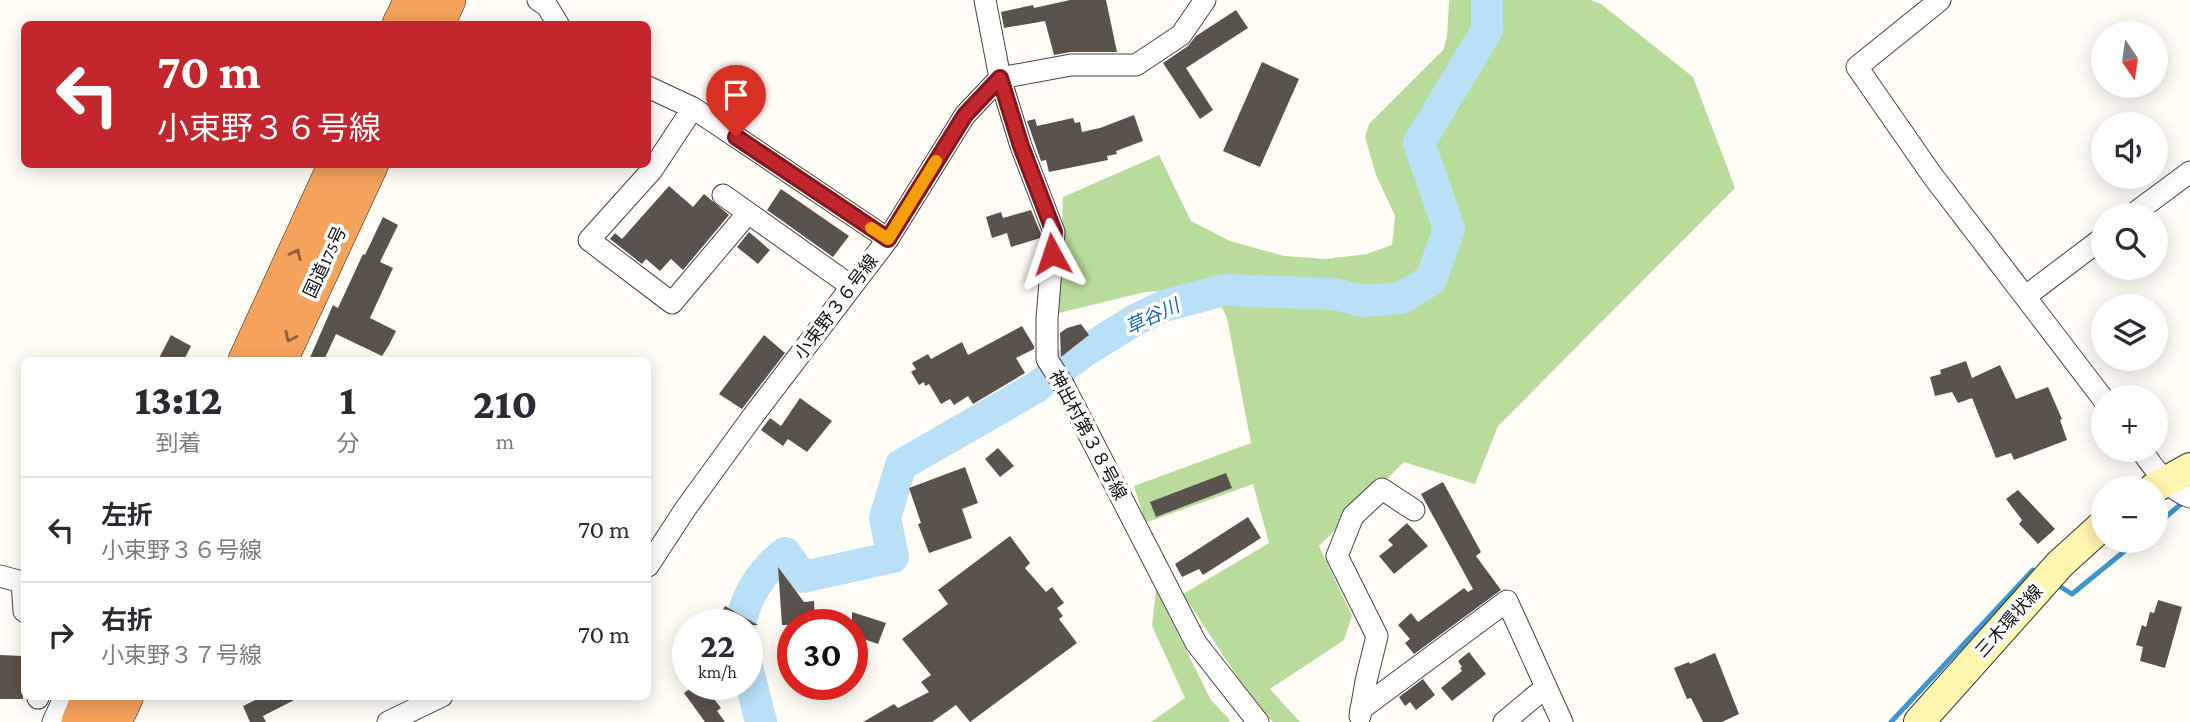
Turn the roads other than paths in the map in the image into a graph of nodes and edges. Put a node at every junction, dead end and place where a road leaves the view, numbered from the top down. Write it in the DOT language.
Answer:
graph roads {
  1 [pos="413,0"];
  2 [pos="447,0"];
  3 [pos="538,0"];
  4 [pos="985,0"];
  5 [pos="1205,0"];
  6 [pos="1940,0"];
  7 [pos="402,21"];
  8 [pos="437,21"];
  9 [pos="556,21"];
  10 [pos="1000,78"];
  11 [pos="651,88"];
  12 [pos="693,108"];
  13 [pos="335,168"];
  14 [pos="368,168"];
  15 [pos="2190,172"];
  16 [pos="723,195"];
  17 [pos="2148,203"];
  18 [pos="748,213"];
  19 [pos="888,239"];
  20 [pos="2091,247"];
  21 [pos="851,286"];
  22 [pos="2026,296"];
  23 [pos="248,357"];
  24 [pos="280,357"];
  25 [pos="2093,385"];
  26 [pos="2153,462"];
  27 [pos="2170,479"];
  28 [pos="2190,497"];
  29 [pos="1414,510"];
  30 [pos="2091,536"];
  31 [pos="651,561"];
  32 [pos="0,576"];
  33 [pos="21,581"];
  34 [pos="1546,688"];
  35 [pos="63,700"];
  36 [pos="89,700"];
  37 [pos="123,700"];
  38 [pos="434,700"];
  39 [pos="1360,716"];
  40 [pos="52,722"];
  41 [pos="80,722"];
  42 [pos="113,722"];
  43 [pos="388,722"];
  44 [pos="1258,722"];
  45 [pos="1504,722"];
  46 [pos="1562,722"];
  47 [pos="1919,722"];
  1 -- 7 [label="highway"];
  2 -- 8 [label="highway"];
  3 -- 9 [label="street"];
  4 -- 10 [label="street"];
  5 -- 10 [label="street"];
  6 -- 22 [label="street"];
  10 -- 19 [label="street, 小束野３６号線"];
  10 -- 44 [label="street, 神出村第３８号線"];
  11 -- 12 [label="street"];
  12 -- 18 [label="street"];
  12 -- 19 [label="street"];
  23 -- 13 [label="highway, 国道175号, one-way"];
  14 -- 24 [label="highway, 国道175号, one-way"];
  15 -- 17 [label="street"];
  16 -- 18 [label="street"];
  18 -- 21 [label="street"];
  19 -- 21 [label="street, 小束野３６号線"];
  20 -- 22 [label="street"];
  21 -- 31 [label="street, 小束野３６号線"];
  22 -- 25 [label="street"];
  26 -- 27 [label="street"];
  27 -- 28 [label="street"];
  29 -- 39 [label="street"];
  30 -- 47 [label="main road, 三木環状線"];
  32 -- 33 [label="street"];
  34 -- 39 [label="street"];
  34 -- 45 [label="street"];
  34 -- 46 [label="street"];
  35 -- 40 [label="street"];
  36 -- 41 [label="highway"];
  37 -- 42 [label="highway"];
  38 -- 43 [label="street"];
}
